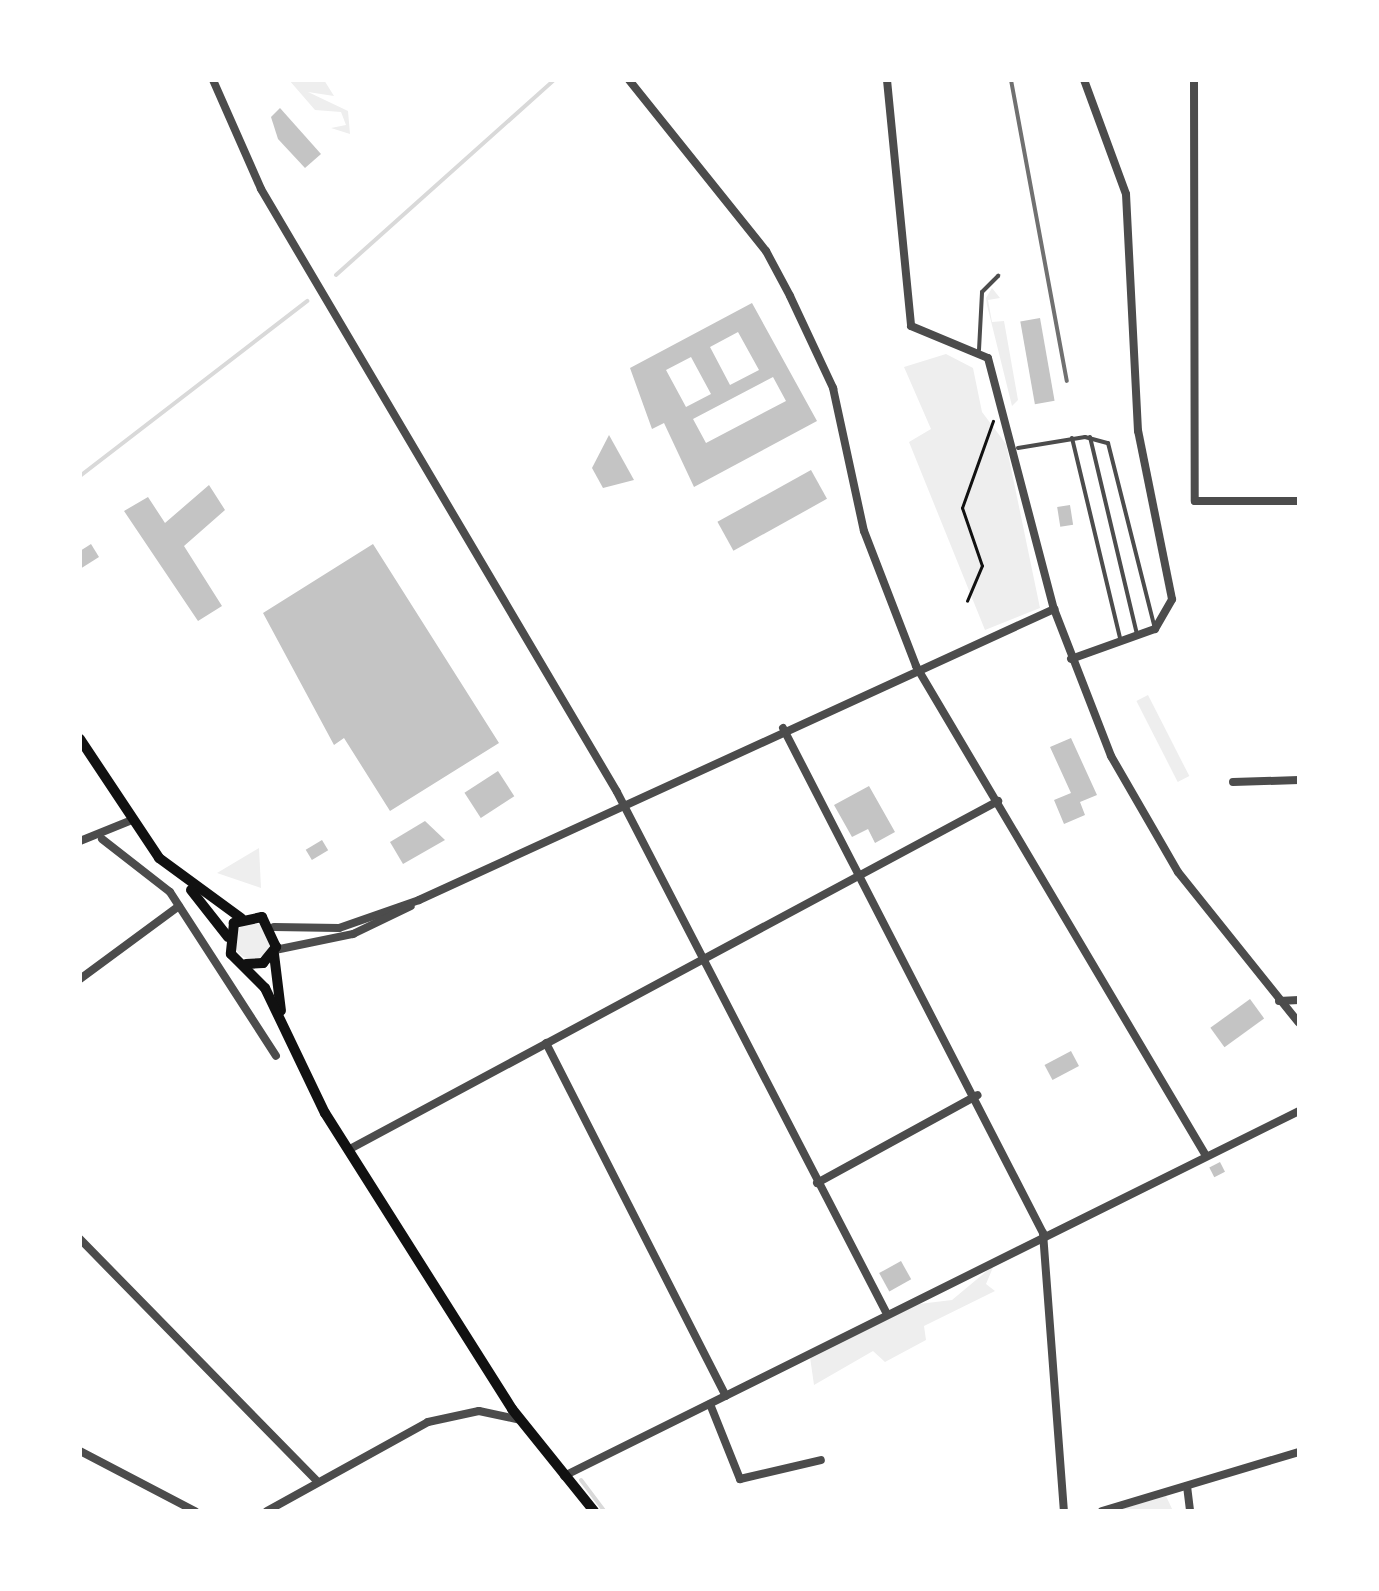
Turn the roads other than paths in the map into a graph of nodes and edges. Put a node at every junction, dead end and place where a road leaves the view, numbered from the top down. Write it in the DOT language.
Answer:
graph roads {
  1 [pos="212,80"];
  2 [pos="628,80"];
  3 [pos="887,80"];
  4 [pos="1084,80"];
  5 [pos="1194,80"];
  6 [pos="998,276"];
  7 [pos="980,350"];
  8 [pos="1090,437"];
  9 [pos="1072,438"];
  10 [pos="1018,448"];
  11 [pos="1299,501"];
  12 [pos="1054,609"];
  13 [pos="1155,629"];
  14 [pos="1137,636"];
  15 [pos="1121,642"];
  16 [pos="1072,658"];
  17 [pos="916,666"];
  18 [pos="782,728"];
  19 [pos="80,738"];
  20 [pos="1299,780"];
  21 [pos="1233,782"];
  22 [pos="998,802"];
  23 [pos="623,803"];
  24 [pos="132,820"];
  25 [pos="102,839"];
  26 [pos="80,841"];
  27 [pos="860,872"];
  28 [pos="187,884"];
  29 [pos="419,900"];
  30 [pos="179,906"];
  31 [pos="242,918"];
  32 [pos="274,927"];
  33 [pos="228,936"];
  34 [pos="274,952"];
  35 [pos="704,958"];
  36 [pos="246,964"];
  37 [pos="80,979"];
  38 [pos="1279,1000"];
  39 [pos="1299,1000"];
  40 [pos="1299,1023"];
  41 [pos="284,1027"];
  42 [pos="546,1043"];
  43 [pos="276,1056"];
  44 [pos="978,1095"];
  45 [pos="1299,1111"];
  46 [pos="348,1150"];
  47 [pos="1205,1154"];
  48 [pos="817,1183"];
  49 [pos="1043,1233"];
  50 [pos="80,1238"];
  51 [pos="886,1312"];
  52 [pos="726,1396"];
  53 [pos="710,1404"];
  54 [pos="520,1420"];
  55 [pos="80,1451"];
  56 [pos="1299,1452"];
  57 [pos="821,1460"];
  58 [pos="564,1476"];
  59 [pos="316,1480"];
  60 [pos="1186,1486"];
  61 [pos="195,1511"];
  62 [pos="266,1511"];
  63 [pos="594,1511"];
  64 [pos="1064,1511"];
  65 [pos="1102,1511"];
  66 [pos="1190,1511"];
  1 -- 23 [label="street"];
  2 -- 17 [label="street"];
  3 -- 7 [label="street"];
  4 -- 13 [label="street"];
  5 -- 11 [label="street"];
  6 -- 7 [label="lane"];
  7 -- 10 [label="street"];
  8 -- 9 [label="lane"];
  8 -- 13 [label="lane"];
  8 -- 14 [label="lane"];
  9 -- 10 [label="lane"];
  9 -- 15 [label="lane"];
  10 -- 12 [label="street"];
  12 -- 16 [label="street"];
  12 -- 17 [label="street"];
  13 -- 14 [label="street"];
  14 -- 15 [label="street"];
  15 -- 16 [label="street"];
  16 -- 38 [label="street"];
  17 -- 18 [label="street"];
  17 -- 22 [label="street"];
  18 -- 23 [label="street"];
  18 -- 27 [label="street"];
  19 -- 24 [label="main road"];
  20 -- 21 [label="street"];
  22 -- 27 [label="street"];
  22 -- 47 [label="street"];
  23 -- 29 [label="street"];
  23 -- 35 [label="street"];
  24 -- 25 [label="street"];
  24 -- 28 [label="main road"];
  25 -- 26 [label="street"];
  25 -- 30 [label="street"];
  27 -- 35 [label="street"];
  27 -- 44 [label="street"];
  28 -- 31 [label="main road"];
  28 -- 33 [label="main road"];
  29 -- 32 [label="street"];
  29 -- 34 [label="street"];
  30 -- 37 [label="street"];
  30 -- 43 [label="street"];
  31 -- 32 [label="main road"];
  31 -- 33 [label="main road"];
  32 -- 34 [label="main road"];
  33 -- 36 [label="main road"];
  34 -- 36 [label="main road"];
  34 -- 41 [label="main road"];
  35 -- 42 [label="street"];
  35 -- 48 [label="street"];
  36 -- 41 [label="main road"];
  38 -- 39 [label="street"];
  38 -- 40 [label="street"];
  41 -- 46 [label="main road"];
  42 -- 46 [label="street"];
  42 -- 52 [label="street"];
  44 -- 48 [label="street"];
  44 -- 49 [label="street"];
  45 -- 47 [label="street"];
  46 -- 54 [label="main road"];
  47 -- 49 [label="street"];
  48 -- 51 [label="street"];
  49 -- 51 [label="street"];
  49 -- 64 [label="street"];
  50 -- 59 [label="street"];
  51 -- 52 [label="street"];
  52 -- 53 [label="street"];
  53 -- 57 [label="street"];
  53 -- 58 [label="street"];
  54 -- 58 [label="main road"];
  54 -- 59 [label="street"];
  55 -- 61 [label="street"];
  56 -- 60 [label="street"];
  58 -- 63 [label="main road"];
  59 -- 62 [label="street"];
  60 -- 65 [label="street"];
  60 -- 66 [label="street"];
}
